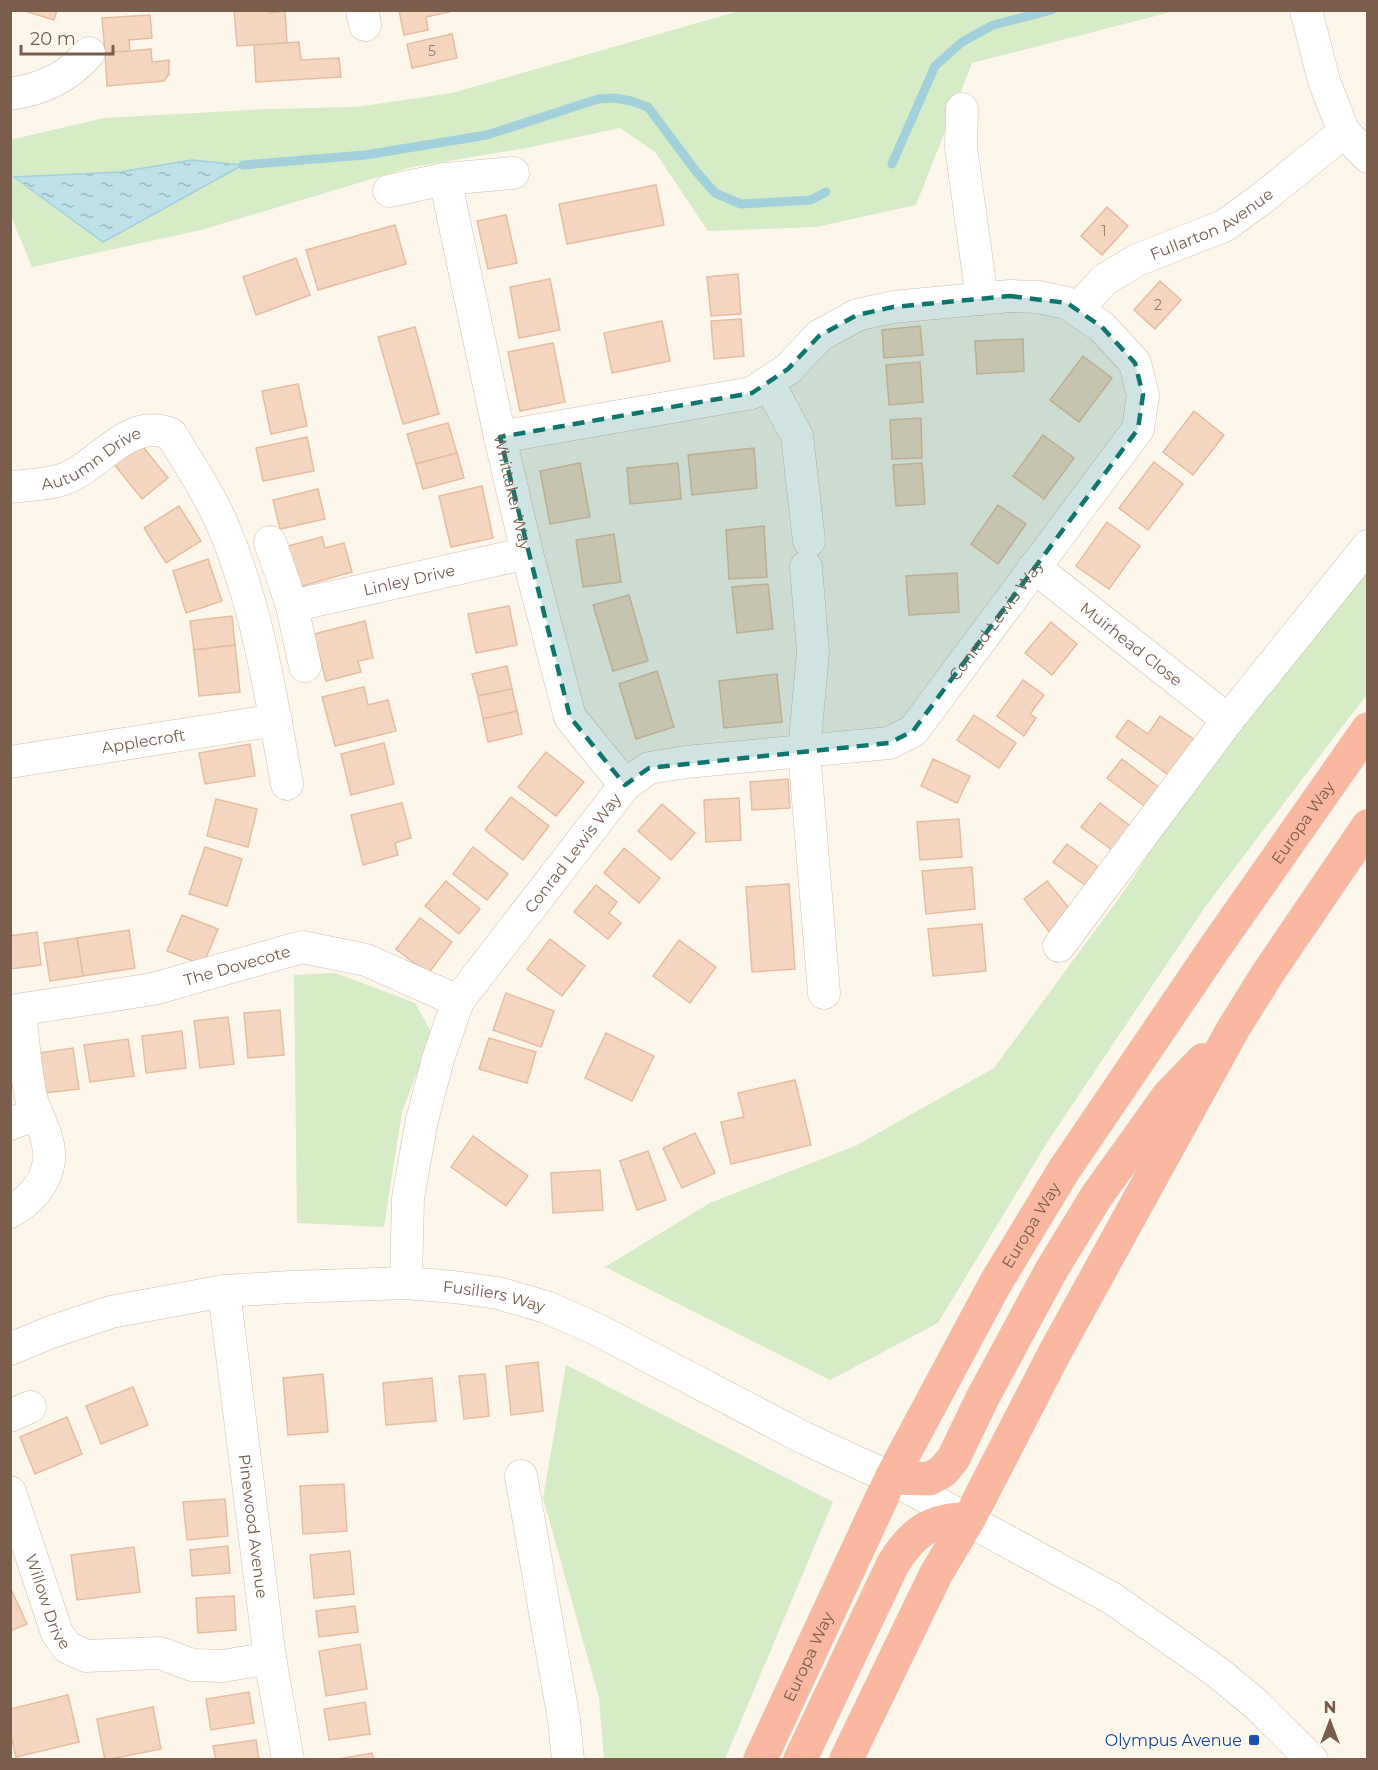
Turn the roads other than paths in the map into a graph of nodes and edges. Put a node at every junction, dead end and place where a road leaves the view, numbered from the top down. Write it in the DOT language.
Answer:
graph roads {
  1 [pos="1306,10"];
  2 [pos="89,53"];
  3 [pos="10,94"];
  4 [pos="962,109"];
  5 [pos="1344,132"];
  6 [pos="1368,157"];
  7 [pos="513,173"];
  8 [pos="445,179"];
  9 [pos="389,191"];
  10 [pos="982,299"];
  11 [pos="1077,310"];
  12 [pos="768,382"];
  13 [pos="500,437"];
  14 [pos="10,487"];
  15 [pos="270,542"];
  16 [pos="1368,546"];
  17 [pos="527,553"];
  18 [pos="1035,567"];
  19 [pos="292,606"];
  20 [pos="305,666"];
  21 [pos="276,720"];
  22 [pos="1228,720"];
  23 [pos="1368,729"];
  24 [pos="804,751"];
  25 [pos="10,762"];
  26 [pos="287,784"];
  27 [pos="625,785"];
  28 [pos="1368,826"];
  29 [pos="1059,946"];
  30 [pos="824,993"];
  31 [pos="458,1001"];
  32 [pos="15,1010"];
  33 [pos="1233,1029"];
  34 [pos="24,1119"];
  35 [pos="10,1212"];
  36 [pos="406,1283"];
  37 [pos="224,1291"];
  38 [pos="10,1349"];
  39 [pos="521,1476"];
  40 [pos="891,1478"];
  41 [pos="10,1492"];
  42 [pos="969,1520"];
  43 [pos="270,1658"];
  44 [pos="288,1760"];
  45 [pos="568,1760"];
  46 [pos="760,1760"];
  47 [pos="800,1760"];
  48 [pos="846,1760"];
  49 [pos="1312,1760"];
  1 -- 5 [label="street"];
  2 -- 3 [label="street"];
  4 -- 10 [label="street"];
  5 -- 6 [label="street"];
  5 -- 11 [label="street, Fullarton Avenue"];
  7 -- 8 [label="street"];
  8 -- 9 [label="street"];
  8 -- 13 [label="street, Whittaker Way"];
  10 -- 11 [label="street, Conrad Lewis Way"];
  10 -- 12 [label="street, Conrad Lewis Way"];
  11 -- 18 [label="street, Conrad Lewis Way"];
  12 -- 13 [label="street, Conrad Lewis Way"];
  12 -- 24 [label="street"];
  13 -- 17 [label="street, Whittaker Way"];
  14 -- 21 [label="street, Autumn Drive"];
  15 -- 19 [label="street"];
  16 -- 22 [label="street"];
  17 -- 19 [label="street, Linley Drive"];
  17 -- 27 [label="street, Whittaker Way"];
  18 -- 22 [label="street, Muirhead Close"];
  18 -- 24 [label="street, Conrad Lewis Way"];
  19 -- 20 [label="street"];
  21 -- 25 [label="street, Applecroft"];
  21 -- 26 [label="street"];
  22 -- 29 [label="street"];
  23 -- 40 [label="highway, Europa Way"];
  24 -- 27 [label="street, Conrad Lewis Way"];
  24 -- 30 [label="street"];
  27 -- 31 [label="street, Conrad Lewis Way"];
  28 -- 33 [label="highway"];
  31 -- 32 [label="street, The Dovecote"];
  31 -- 36 [label="street, Conrad Lewis Way"];
  32 -- 34 [label="street"];
  33 -- 40 [label="highway"];
  33 -- 42 [label="highway"];
  34 -- 35 [label="street"];
  36 -- 37 [label="street, Fusiliers Way"];
  36 -- 40 [label="street, Fusiliers Way"];
  37 -- 38 [label="street, Fusiliers Way"];
  37 -- 43 [label="street, Pinewood Avenue"];
  39 -- 45 [label="street"];
  40 -- 42 [label="street, Fusiliers Way"];
  40 -- 46 [label="highway, Europa Way"];
  41 -- 43 [label="street, Willow Drive"];
  42 -- 47 [label="highway"];
  42 -- 48 [label="highway"];
  42 -- 49 [label="street"];
  43 -- 44 [label="street, Pinewood Avenue"];
}
